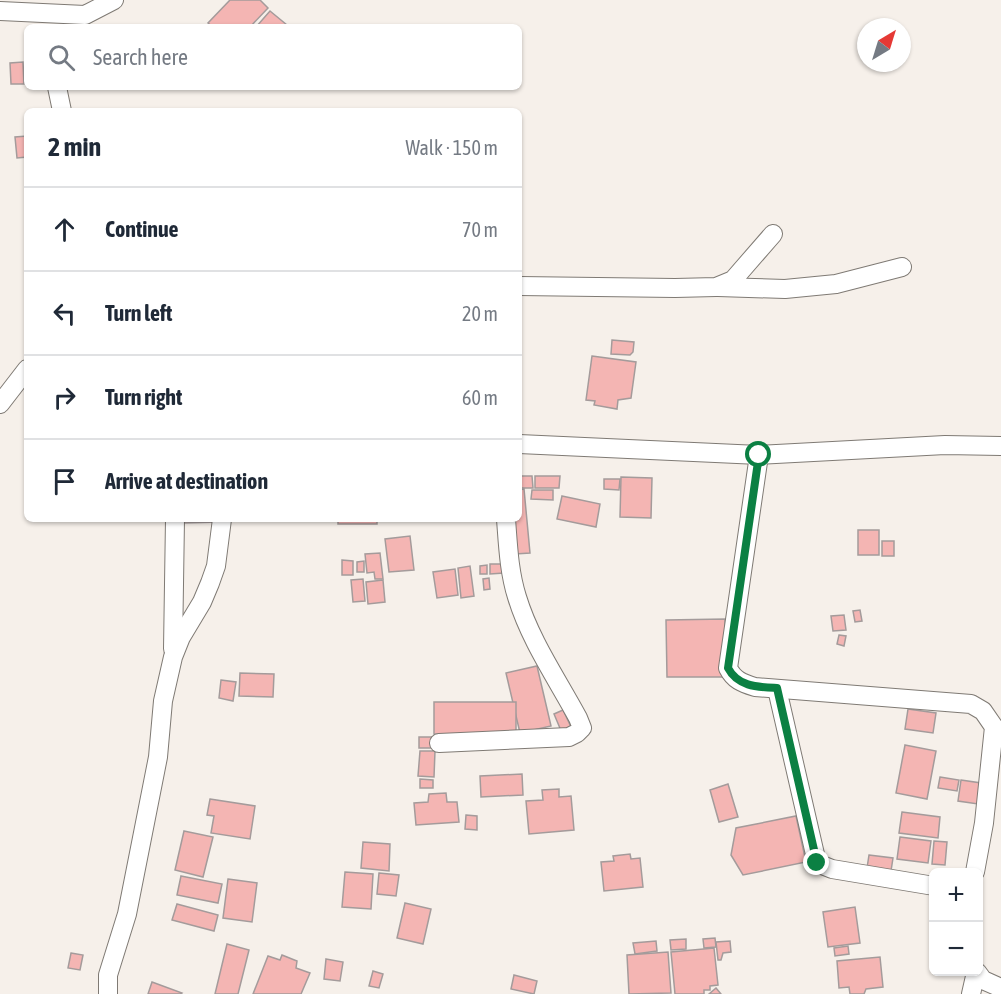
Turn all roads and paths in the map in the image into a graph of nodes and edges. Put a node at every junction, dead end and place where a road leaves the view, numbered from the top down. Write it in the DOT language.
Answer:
graph roads {
  1 [pos="114,0"];
  2 [pos="0,11"];
  3 [pos="82,21"];
  4 [pos="58,90"];
  5 [pos="61,108"];
  6 [pos="773,234"];
  7 [pos="902,267"];
  8 [pos="522,285"];
  9 [pos="716,287"];
  10 [pos="24,372"];
  11 [pos="6,391"];
  12 [pos="0,404"];
  13 [pos="522,444"];
  14 [pos="1001,446"];
  15 [pos="759,455"];
  16 [pos="175,522"];
  17 [pos="222,522"];
  18 [pos="506,522"];
  19 [pos="173,657"];
  20 [pos="777,688"];
  21 [pos="439,743"];
  22 [pos="994,799"];
  23 [pos="976,868"];
  24 [pos="929,885"];
  25 [pos="975,976"];
  26 [pos="980,976"];
  27 [pos="1001,988"];
  28 [pos="108,994"];
  29 [pos="972,994"];
  1 -- 3 [label="street"];
  2 -- 3 [label="street"];
  4 -- 5 [label="street"];
  6 -- 9 [label="street"];
  7 -- 9 [label="street"];
  8 -- 9 [label="street"];
  10 -- 11 [label="street"];
  11 -- 12 [label="street"];
  13 -- 15 [label="street"];
  14 -- 15 [label="street"];
  15 -- 20 [label="street"];
  16 -- 19 [label="street"];
  17 -- 19 [label="street"];
  18 -- 21 [label="street"];
  19 -- 28 [label="street"];
  20 -- 22 [label="street"];
  20 -- 24 [label="street"];
  22 -- 23 [label="street"];
  25 -- 29 [label="street"];
  26 -- 27 [label="street"];
}
